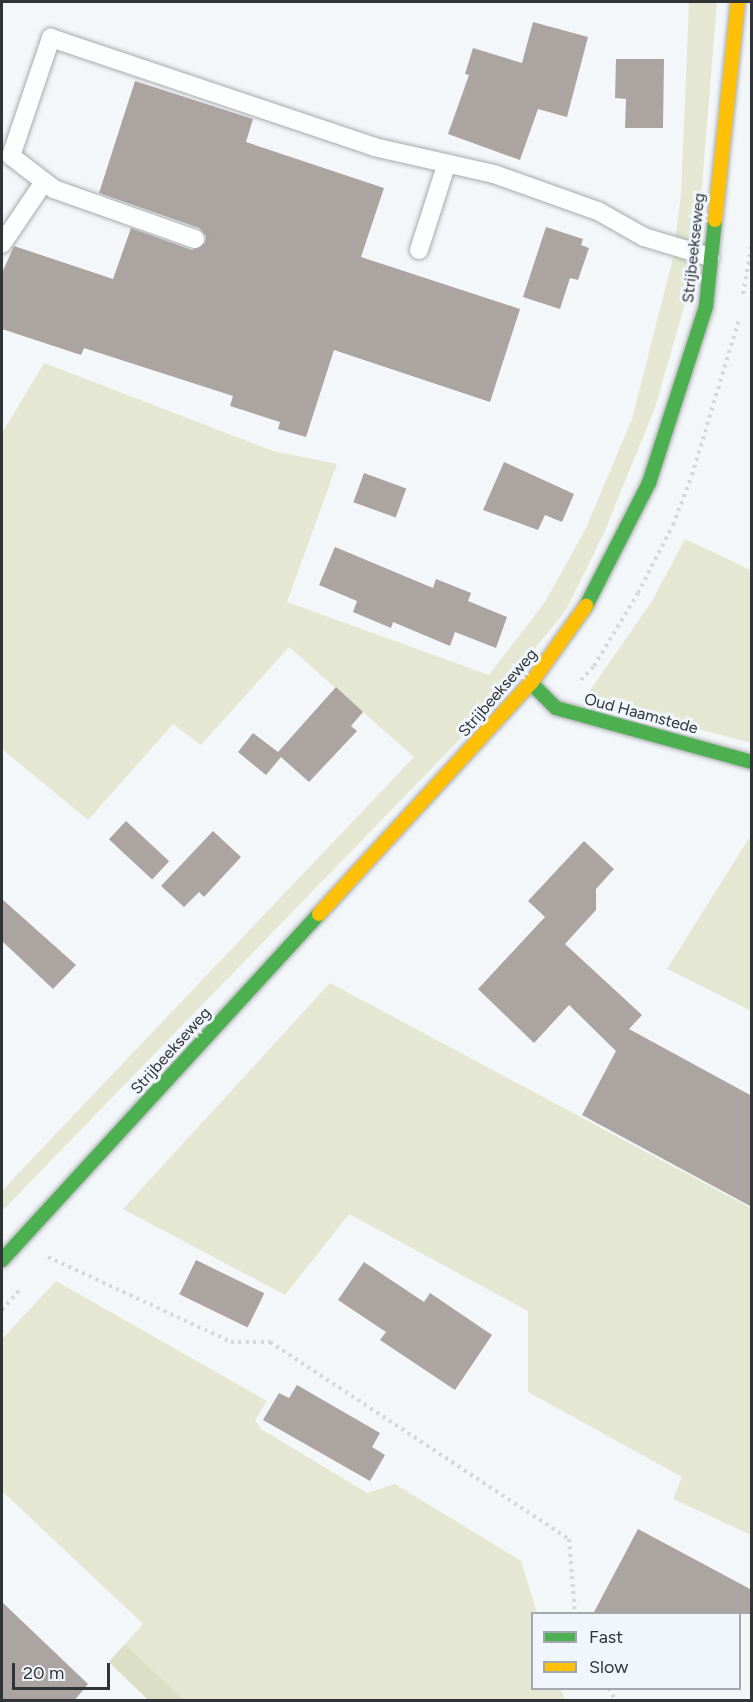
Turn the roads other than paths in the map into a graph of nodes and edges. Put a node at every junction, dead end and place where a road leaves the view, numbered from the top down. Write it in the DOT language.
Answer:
graph roads {
  1 [pos="738,2"];
  2 [pos="6,152"];
  3 [pos="447,164"];
  4 [pos="44,182"];
  5 [pos="195,239"];
  6 [pos="2,244"];
  7 [pos="419,250"];
  8 [pos="710,257"];
  9 [pos="531,683"];
  10 [pos="752,762"];
  11 [pos="2,1260"];
  1 -- 8 [label="main road, Strijbeekseweg"];
  2 -- 3 [label="lane"];
  2 -- 4 [label="lane"];
  3 -- 7 [label="lane"];
  3 -- 8 [label="lane"];
  4 -- 5 [label="lane"];
  4 -- 6 [label="lane"];
  8 -- 9 [label="main road, Strijbeekseweg"];
  9 -- 10 [label="main road, Oud Haamstede"];
  9 -- 11 [label="main road, Strijbeekseweg"];
}
